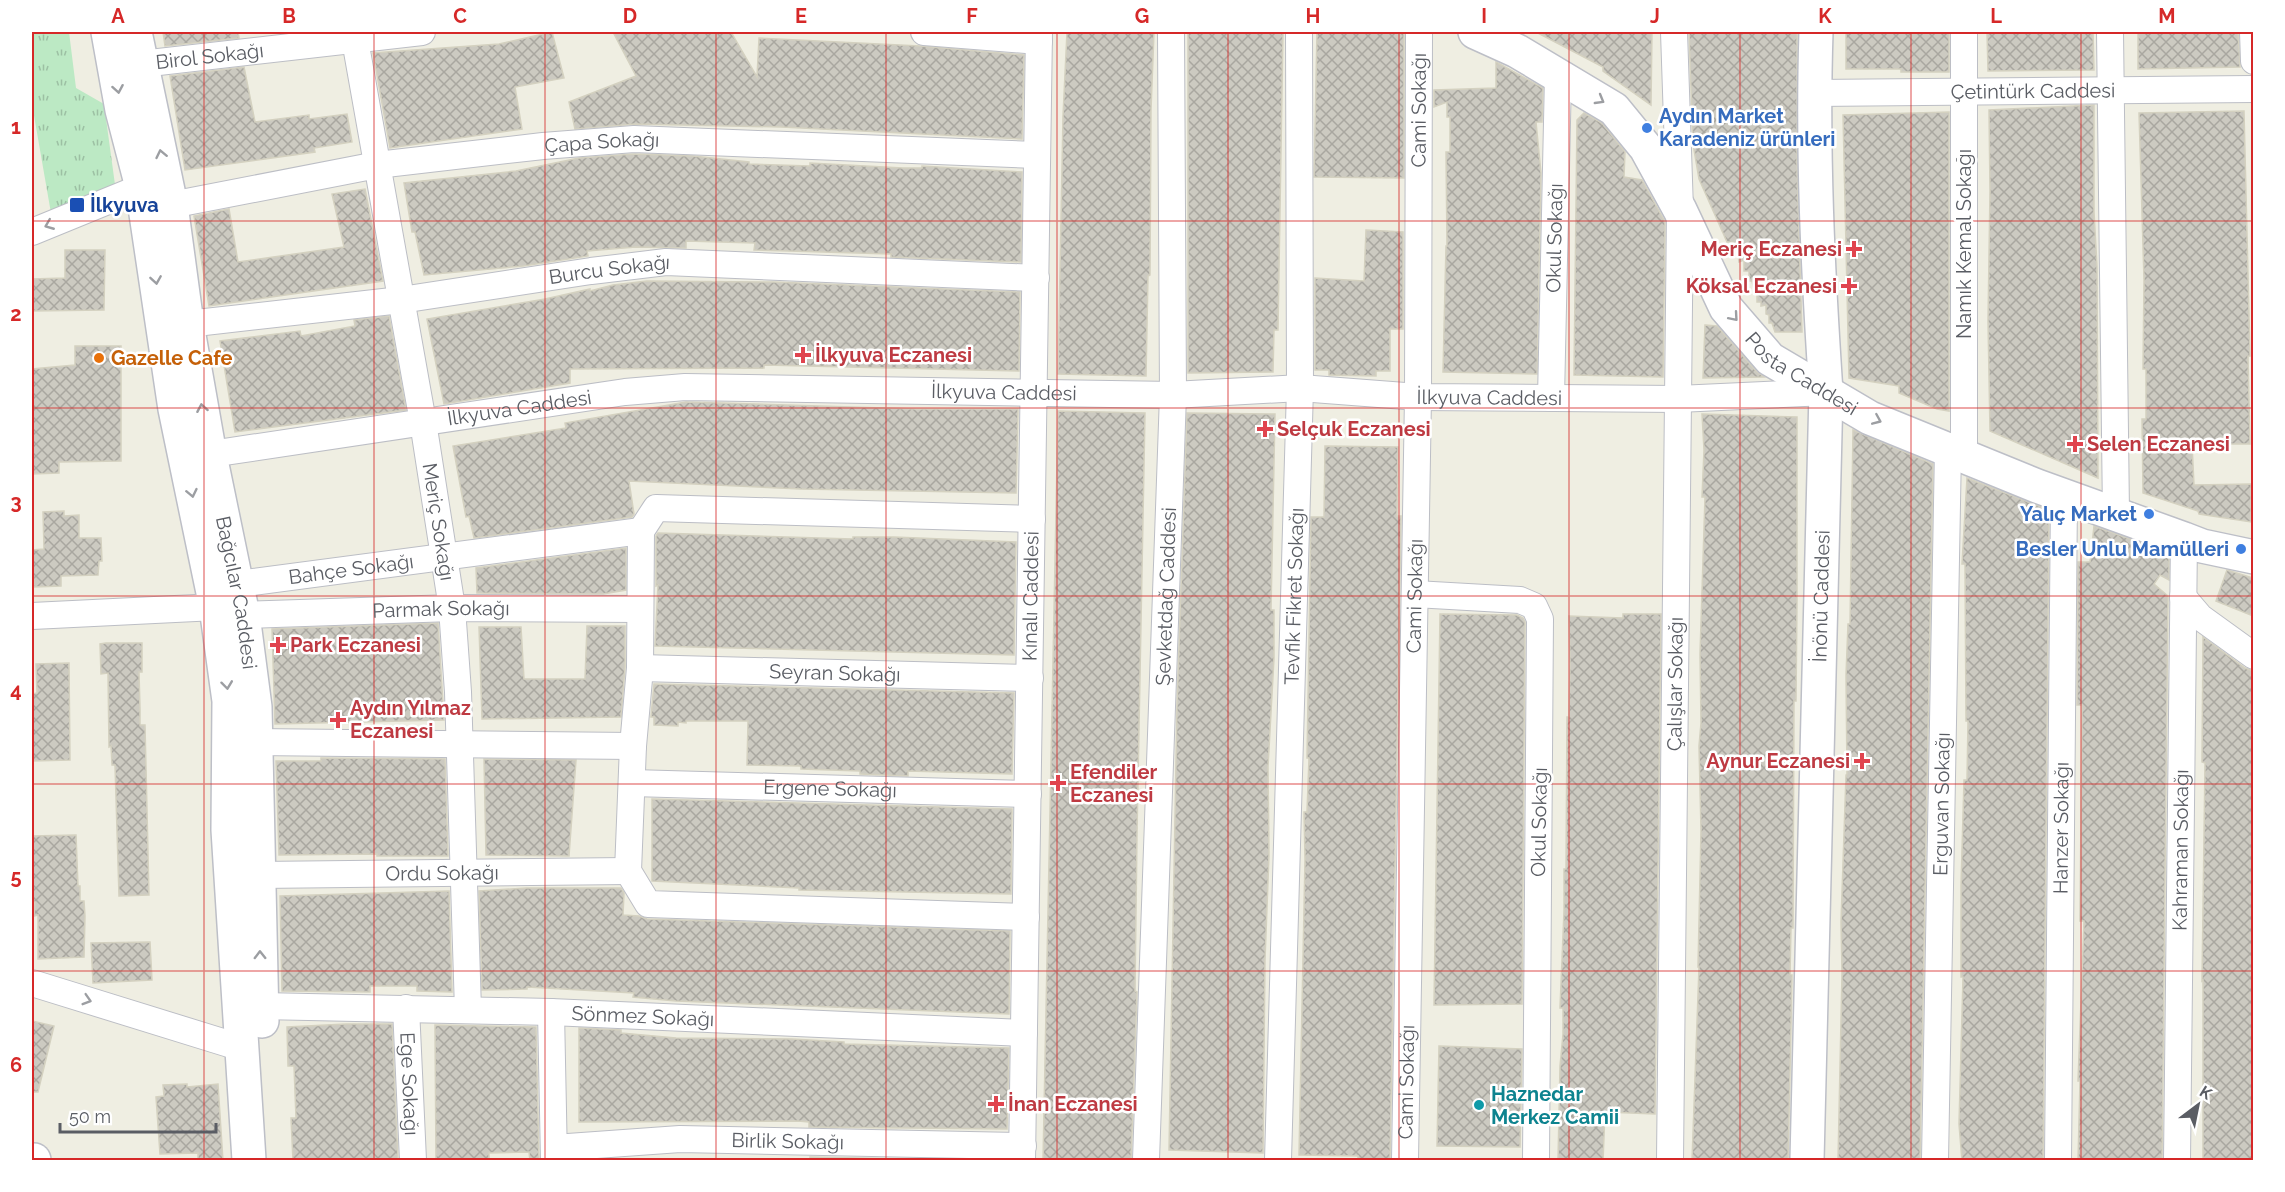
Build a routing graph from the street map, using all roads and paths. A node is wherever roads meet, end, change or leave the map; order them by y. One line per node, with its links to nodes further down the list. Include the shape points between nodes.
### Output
1 (108, 32): 27 (main road, one-way to 27, via 122,110)
2 (135, 32): 19 (main road)
3 (422, 32): 14 (street, Birol Sokağı)
4 (924, 32): 15 (street)
5 (1171, 32): 37 (street, Şevketdağ Caddesi)
6 (1299, 32): 34 (street, Tevfik Fikret Sokağı)
7 (1419, 32): 38 (street, Cami Sokağı)
8 (1475, 32): 16 (main road, Posta Caddesi)
9 (1674, 32): 29 (street, Çalışlar Sokağı)
10 (1816, 32): 24 (main road, İnönü Caddesi)
11 (1964, 32): 23 (street, Namık Kemal Sokağı)
12 (2110, 32): 22 (street)
13 (2253, 32): 18 (street)
14 (365, 36): 17 (street, Birol Sokağı); 26 (street, Meriç Sokağı)
15 (1039, 36): 25 (street, Kınalı Caddesi)
16 (1516, 41): 20 (main road, Posta Caddesi)
17 (250, 42): 19 (street, Birol Sokağı)
18 (2253, 61)
19 (141, 64): 28 (main road, one-way to 19)
20 (1558, 76): 29 (main road, Posta Caddesi, one-way to 29, via 1614,109 1646,148); 39 (street, Okul Sokağı)
21 (2253, 89): 22 (street, Çetintürk Caddesi)
22 (2110, 90): 23 (street, Çetintürk Caddesi); 45 (street)
23 (1964, 92): 24 (street, Çetintürk Caddesi); 42 (street, Namık Kemal Sokağı)
24 (1814, 93): 35 (main road, İnönü Caddesi)
25 (1037, 155): 26 (street, Çapa Sokağı, via 634,139); 31 (street, Kınalı Caddesi)
26 (377, 165): 28 (street, Çapa Sokağı); 32 (street, Meriç Sokağı)
27 (142, 187): 30 (street, one-way to 30); 43 (main road, one-way to 43, via 175,409)
28 (171, 205): 33 (main road)
29 (1680, 210): 35 (main road, Posta Caddesi, one-way to 35, via 1726,308 1770,359); 40 (street, Çalışlar Sokağı)
30 (32, 232)
31 (1036, 278): 32 (street, Burcu Sokağı, via 666,262); 36 (street, Kınalı Caddesi)
32 (401, 300): 33 (street, Burcu Sokağı); 41 (street, Meriç Sokağı)
33 (187, 324): 43 (main road, one-way to 33)
34 (1300, 388): 37 (street, İlkyuva Caddesi); 38 (street, İlkyuva Caddesi); 82 (street, Tevfik Fikret Sokağı)
35 (1826, 392): 40 (street, İlkyuva Caddesi); 42 (main road, Posta Caddesi, one-way to 42, via 1870,418); 86 (main road, İnönü Caddesi)
36 (1034, 394): 37 (street, İlkyuva Caddesi); 41 (street, İlkyuva Caddesi, via 685,387); 46 (street, Kınalı Caddesi)
37 (1173, 395): 81 (street, Şevketdağ Caddesi)
38 (1418, 397): 39 (street, İlkyuva Caddesi); 51 (street, Cami Sokağı)
39 (1551, 398): 40 (street, İlkyuva Caddesi)
40 (1678, 399): 85 (street, Çalışlar Sokağı)
41 (423, 422): 43 (street, İlkyuva Caddesi); 50 (street, Meriç Sokağı)
42 (1956, 453): 44 (main road, Posta Caddesi); 87 (street, Erguvan Sokağı)
43 (197, 456): 53 (main road)
44 (2064, 496): 45 (main road, Posta Caddesi); 88 (street, Hanzer Sokağı)
45 (2116, 514): 48 (main road, Posta Caddesi)
46 (1032, 519): 47 (street, via 656,508); 59 (street, Kınalı Caddesi)
47 (641, 531): 50 (street, Bahçe Sokağı); 55 (street)
48 (2184, 539): 49 (main road, Posta Caddesi); 52 (street, Kahraman Sokağı)
49 (2253, 557)
50 (445, 558): 53 (street, Bahçe Sokağı); 54 (street, Meriç Sokağı)
51 (1415, 594): 83 (street, Cami Sokağı); 84 (street, Okul Sokağı, via 1520,600 1534,606 1540,619)
52 (2183, 597): 57 (street, via 2200,617); 89 (street, Kahraman Sokağı)
53 (233, 602): 54 (street, Parmak Sokağı); 56 (street); 60 (main road, Bağcılar Caddesi, via 255,707); 75 (main road, one-way to 75, via 228,830)
54 (452, 608): 55 (street, Parmak Sokağı); 61 (street, Meriç Sokağı)
55 (639, 609): 58 (street)
56 (32, 616)
57 (2253, 656)
58 (640, 668): 59 (street, Seyran Sokağı); 62 (street)
59 (1030, 678): 64 (street, Kınalı Caddesi)
60 (255, 742): 61 (street); 67 (main road, Bağcılar Caddesi)
61 (459, 744): 62 (street); 66 (street, Meriç Sokağı)
62 (633, 746): 63 (street)
63 (632, 783): 64 (street, Ergene Sokağı); 65 (street)
64 (1028, 794): 68 (street, Kınalı Caddesi)
65 (628, 871): 66 (street, Ordu Sokağı); 68 (street, via 648,904)
66 (464, 873): 67 (street, Ordu Sokağı); 72 (street, Meriç Sokağı)
67 (258, 874): 70 (main road, Bağcılar Caddesi, one-way to 67)
68 (1026, 917): 74 (street, Kınalı Caddesi)
69 (32, 982): 75 (street, one-way to 75)
70 (261, 1006): 71 (street, Sönmez Sokağı); 79 (main road, Bağcılar Caddesi)
71 (406, 1008): 72 (street, Sönmez Sokağı); 80 (street, Ege Sokağı)
72 (468, 1010): 73 (street, Sönmez Sokağı)
73 (550, 1012): 74 (street, Sönmez Sokağı); 77 (street)
74 (1024, 1033): 76 (street, Kınalı Caddesi)
75 (242, 1048): 78 (main road)
76 (1022, 1153): 77 (street, Birlik Sokağı, via 680,1139)
77 (554, 1154)
78 (249, 1161)
79 (270, 1161)
80 (413, 1161)
81 (1146, 1161)
82 (1278, 1161)
83 (1405, 1161)
84 (1536, 1161)
85 (1670, 1161)
86 (1807, 1161)
87 (1935, 1161)
88 (2058, 1161)
89 (2177, 1161)

